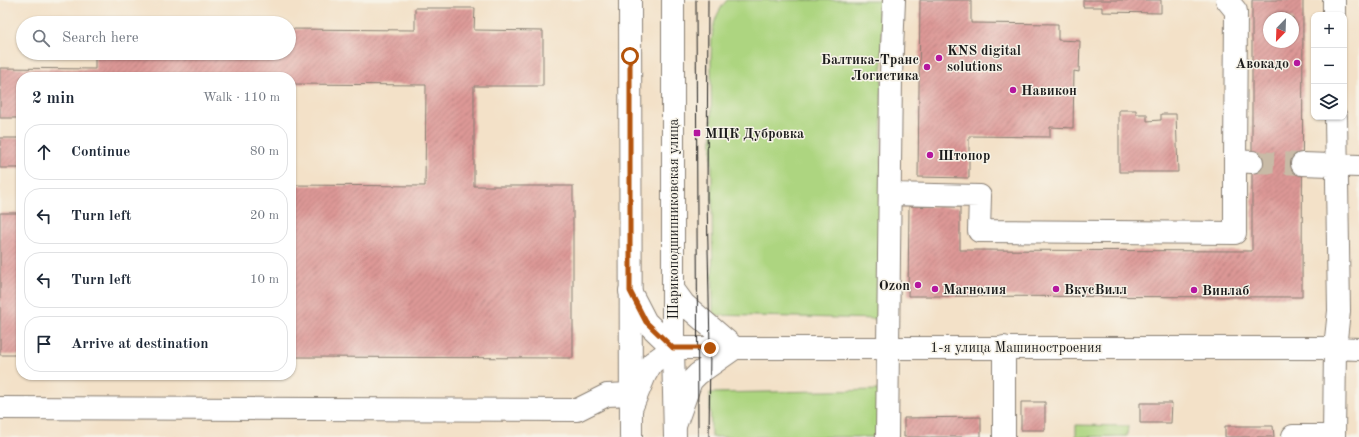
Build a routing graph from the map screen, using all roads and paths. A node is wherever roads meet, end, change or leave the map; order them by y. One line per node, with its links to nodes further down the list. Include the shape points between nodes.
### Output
1 (630, 0): 13 (street)
2 (894, 0): 11 (street)
3 (1227, 0): 11 (street, via 1236,10 1244,162 1235,233 979,230 980,196)
4 (1334, 0): 6 (street)
5 (672, 1): 12 (street, Шарикоподшипниковская улица)
6 (1334, 12)
7 (1336, 120): 9 (street)
8 (1302, 164): 9 (street)
9 (1336, 166): 10 (street); 18 (street, via 1339,310)
10 (1359, 166)
11 (890, 194): 17 (street)
12 (673, 289): 15 (street, Шарикоподшипниковская улица); 16 (street, via 684,304)
13 (630, 291): 15 (street, via 646,322); 20 (street)
14 (1004, 347): 17 (street, 1-я улица Машиностроения); 18 (street, 1-я улица Машиностроения); 25 (street)
15 (673, 348): 16 (street, 1-я улица Машиностроения); 20 (street, via 652,364); 22 (street, Шарикоподшипниковская улица)
16 (735, 348): 17 (street, 1-я улица Машиностроения); 22 (street, via 691,381)
17 (889, 348): 24 (street)
18 (1335, 348): 19 (street, 1-я улица Машиностроения); 27 (street)
19 (1359, 349)
20 (630, 401): 21 (street, via 608,396 577,410); 23 (street)
21 (0, 408)
22 (675, 432)
23 (632, 437)
24 (888, 437)
25 (1004, 437)
26 (1294, 437): 27 (street)
27 (1334, 437)

